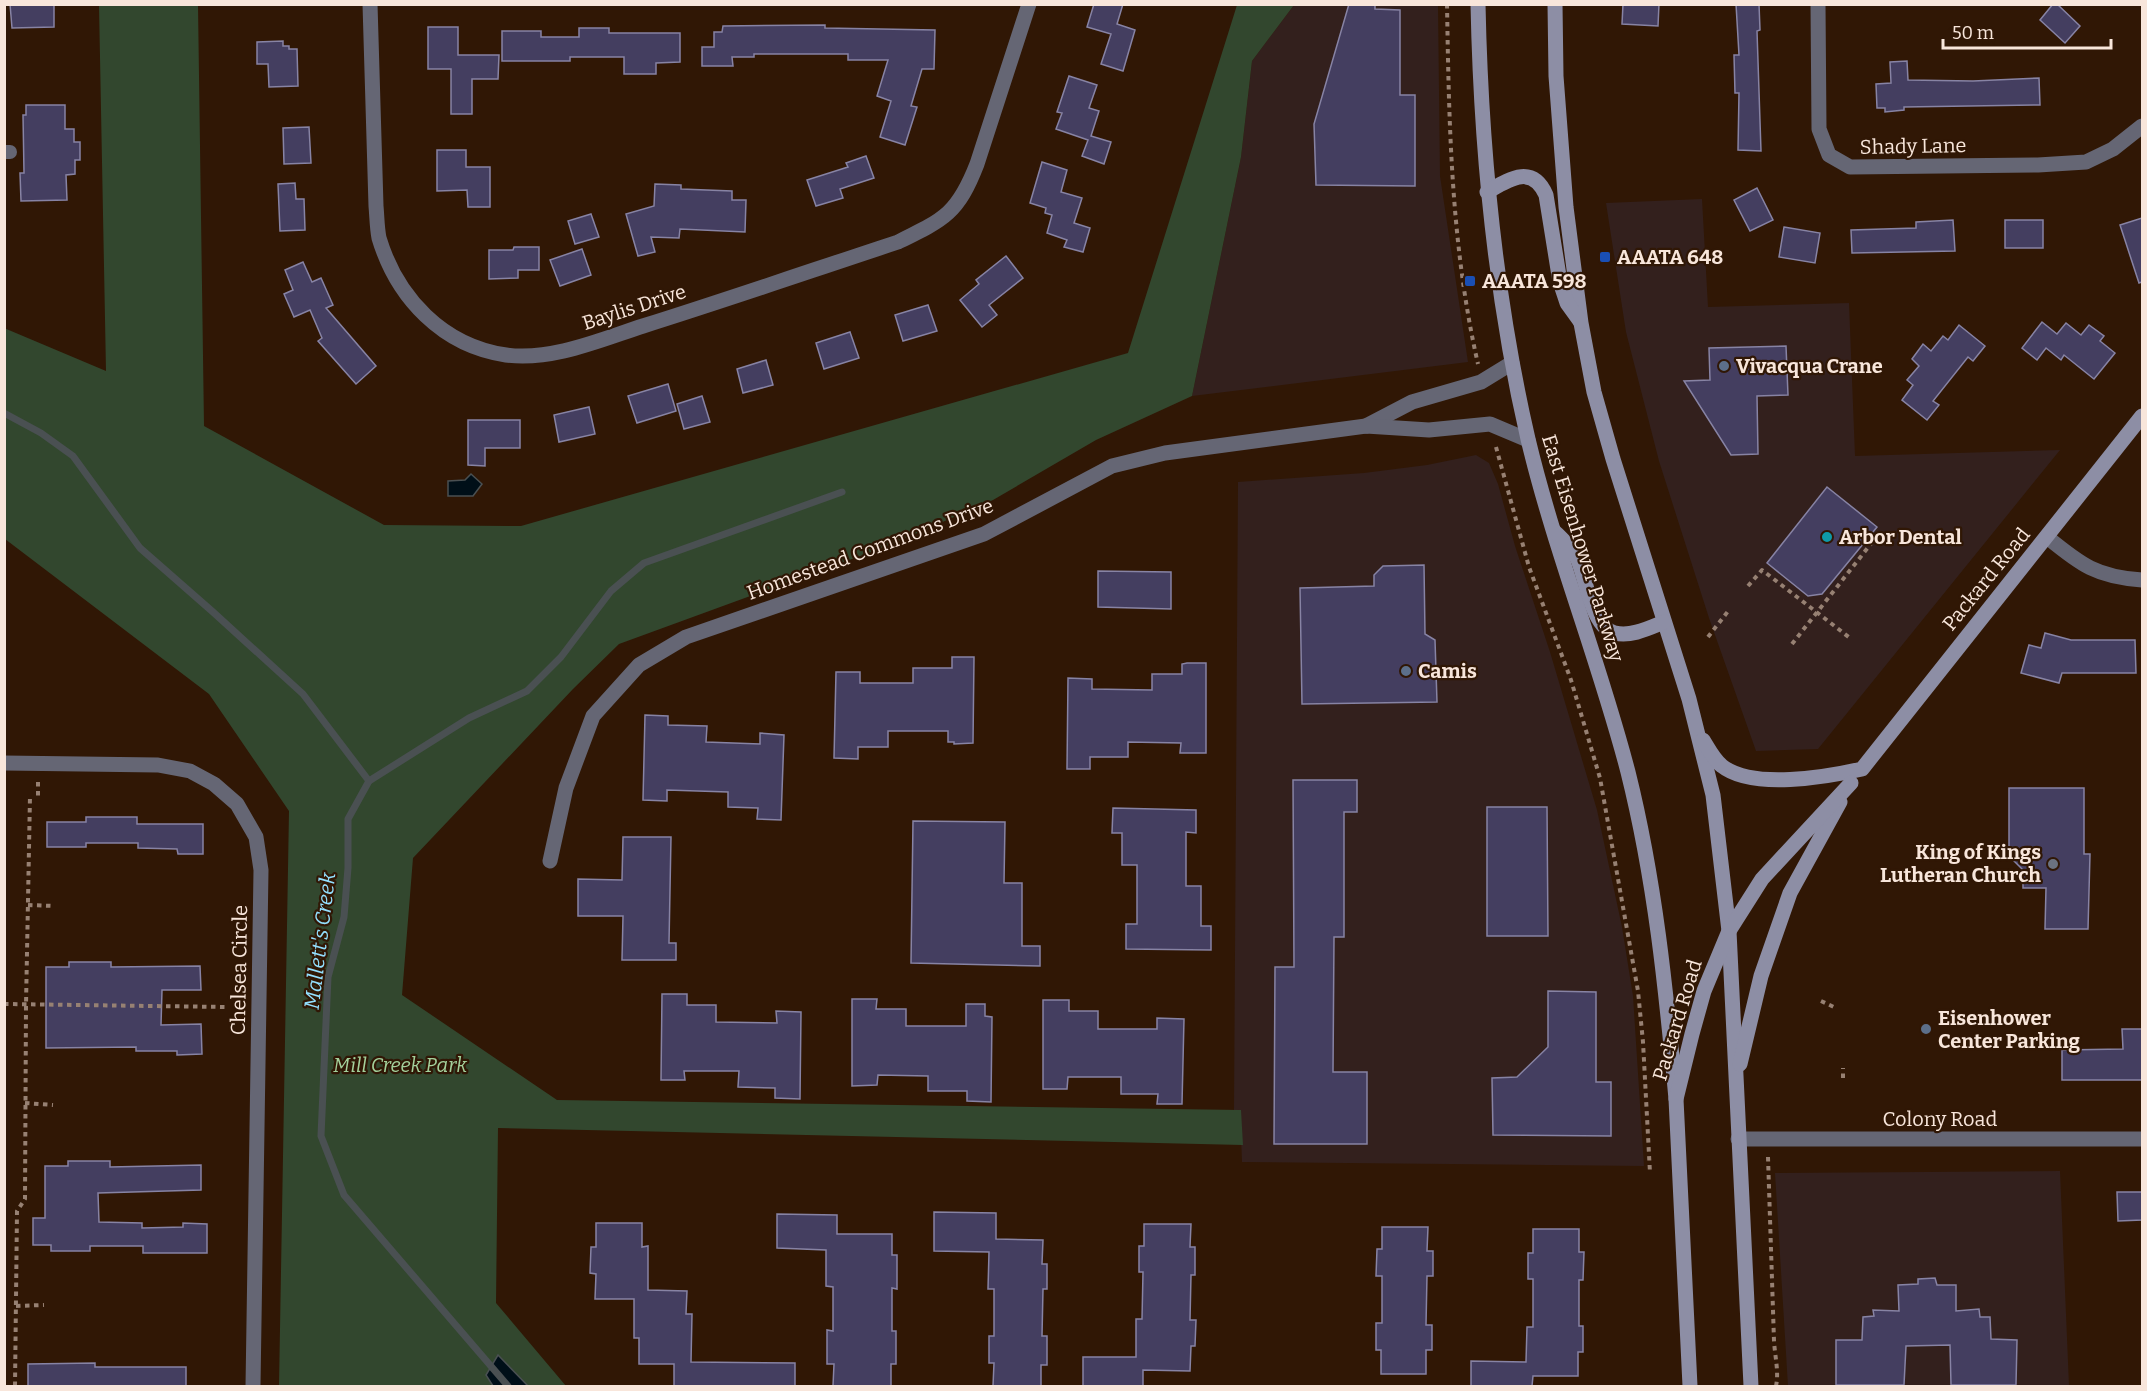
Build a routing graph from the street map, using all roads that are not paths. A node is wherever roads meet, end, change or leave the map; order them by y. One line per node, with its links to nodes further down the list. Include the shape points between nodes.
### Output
1 (370, 4): 2 (street, Baylis Drive, via 379,237 397,281 416,306 447,335 473,347 506,355 539,356 670,318 898,242 951,212 968,188 977,164)
2 (1029, 4)
3 (1478, 4): 7 (main road, East Eisenhower Parkway)
4 (1555, 4): 8 (main road, via 1566,207)
5 (1818, 4): 6 (street, Shady Lane, via 1819,129 1829,155 1850,167 2086,162 2113,149)
6 (2142, 126)
7 (1487, 192): 8 (main road, via 1518,176 1542,186 1560,282 1567,303); 9 (main road, East Eisenhower Parkway)
8 (1581, 323): 16 (main road, via 1594,392)
9 (1512, 363): 11 (street, Homestead Commons Drive, via 1481,382 1412,402); 12 (main road, East Eisenhower Parkway)
10 (2142, 416): 14 (main road, Packard Road)
11 (1366, 426): 12 (street, Homestead Commons Drive, via 1429,430 1490,424); 19 (street, Homestead Commons Drive, via 1165,453 1112,466 984,534 686,637 639,665 593,716 566,788)
12 (1528, 440): 13 (main road, East Eisenhower Parkway)
13 (1552, 529): 16 (main road, via 1577,559 1601,624 1612,633 1625,634); 22 (main road, East Eisenhower Parkway, via 1631,784 1653,888)
14 (2047, 537): 15 (street, via 2095,572); 17 (main road, Packard Road, via 1862,769 1818,778 1749,777 1720,765)
15 (2142, 580)
16 (1664, 622): 17 (main road)
17 (1696, 729): 20 (main road, via 1713,795)
18 (4, 763): 25 (street, Chelsea Circle, via 158,765 190,771 214,784 237,804 256,837 261,870)
19 (550, 861)
20 (1729, 931): 21 (main road); 21 (main road, Packard Road, via 1762,879 1851,783 1790,893 1761,976); 22 (main road, Packard Road, via 1704,991)
21 (1735, 1082): 24 (main road)
22 (1676, 1099): 26 (main road, Packard Road)
23 (2142, 1138): 24 (street, Colony Road)
24 (1738, 1139): 27 (main road)
25 (253, 1386)
26 (1690, 1386)
27 (1750, 1386)

